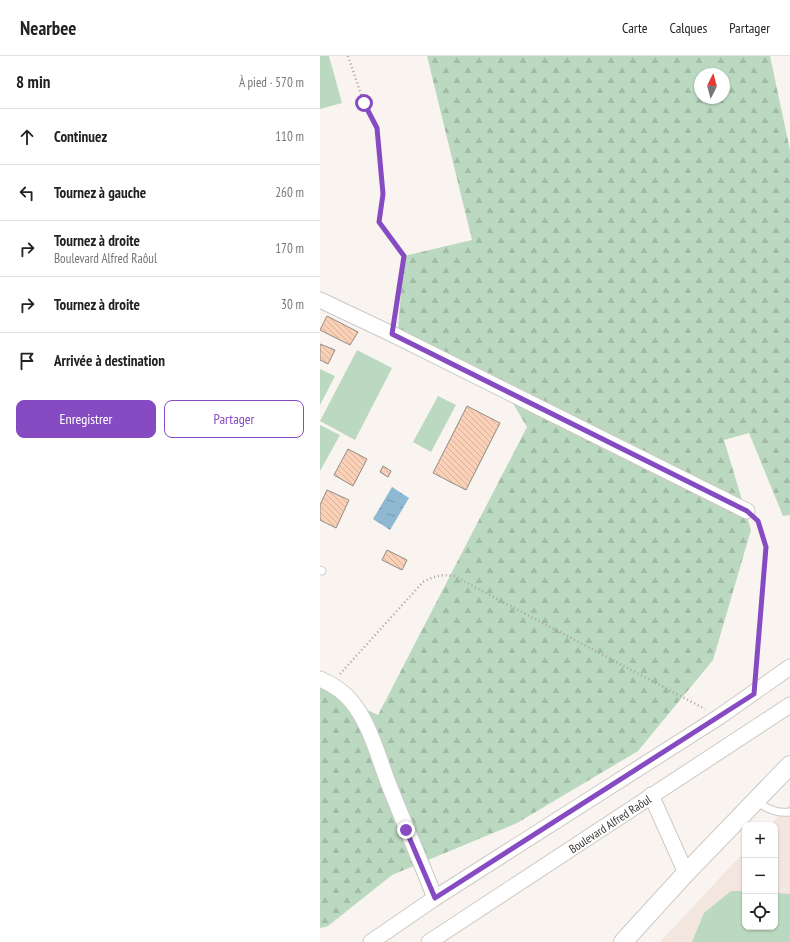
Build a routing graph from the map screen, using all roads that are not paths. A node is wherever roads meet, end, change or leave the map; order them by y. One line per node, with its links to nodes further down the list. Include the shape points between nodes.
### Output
1 (320, 300): 2 (street)
2 (747, 511)
3 (790, 667): 11 (street, via 719,717)
4 (326, 682): 11 (street, via 351,700 369,731)
5 (790, 705): 7 (street, Boulevard Alfred Raôul)
6 (790, 765): 8 (street)
7 (651, 795): 10 (street); 13 (street, Boulevard Alfred Raôul)
8 (755, 801): 9 (lane, via 773,811); 10 (street)
9 (790, 812)
10 (686, 873): 14 (street)
11 (435, 898): 12 (street)
12 (371, 942)
13 (429, 942)
14 (623, 942)

